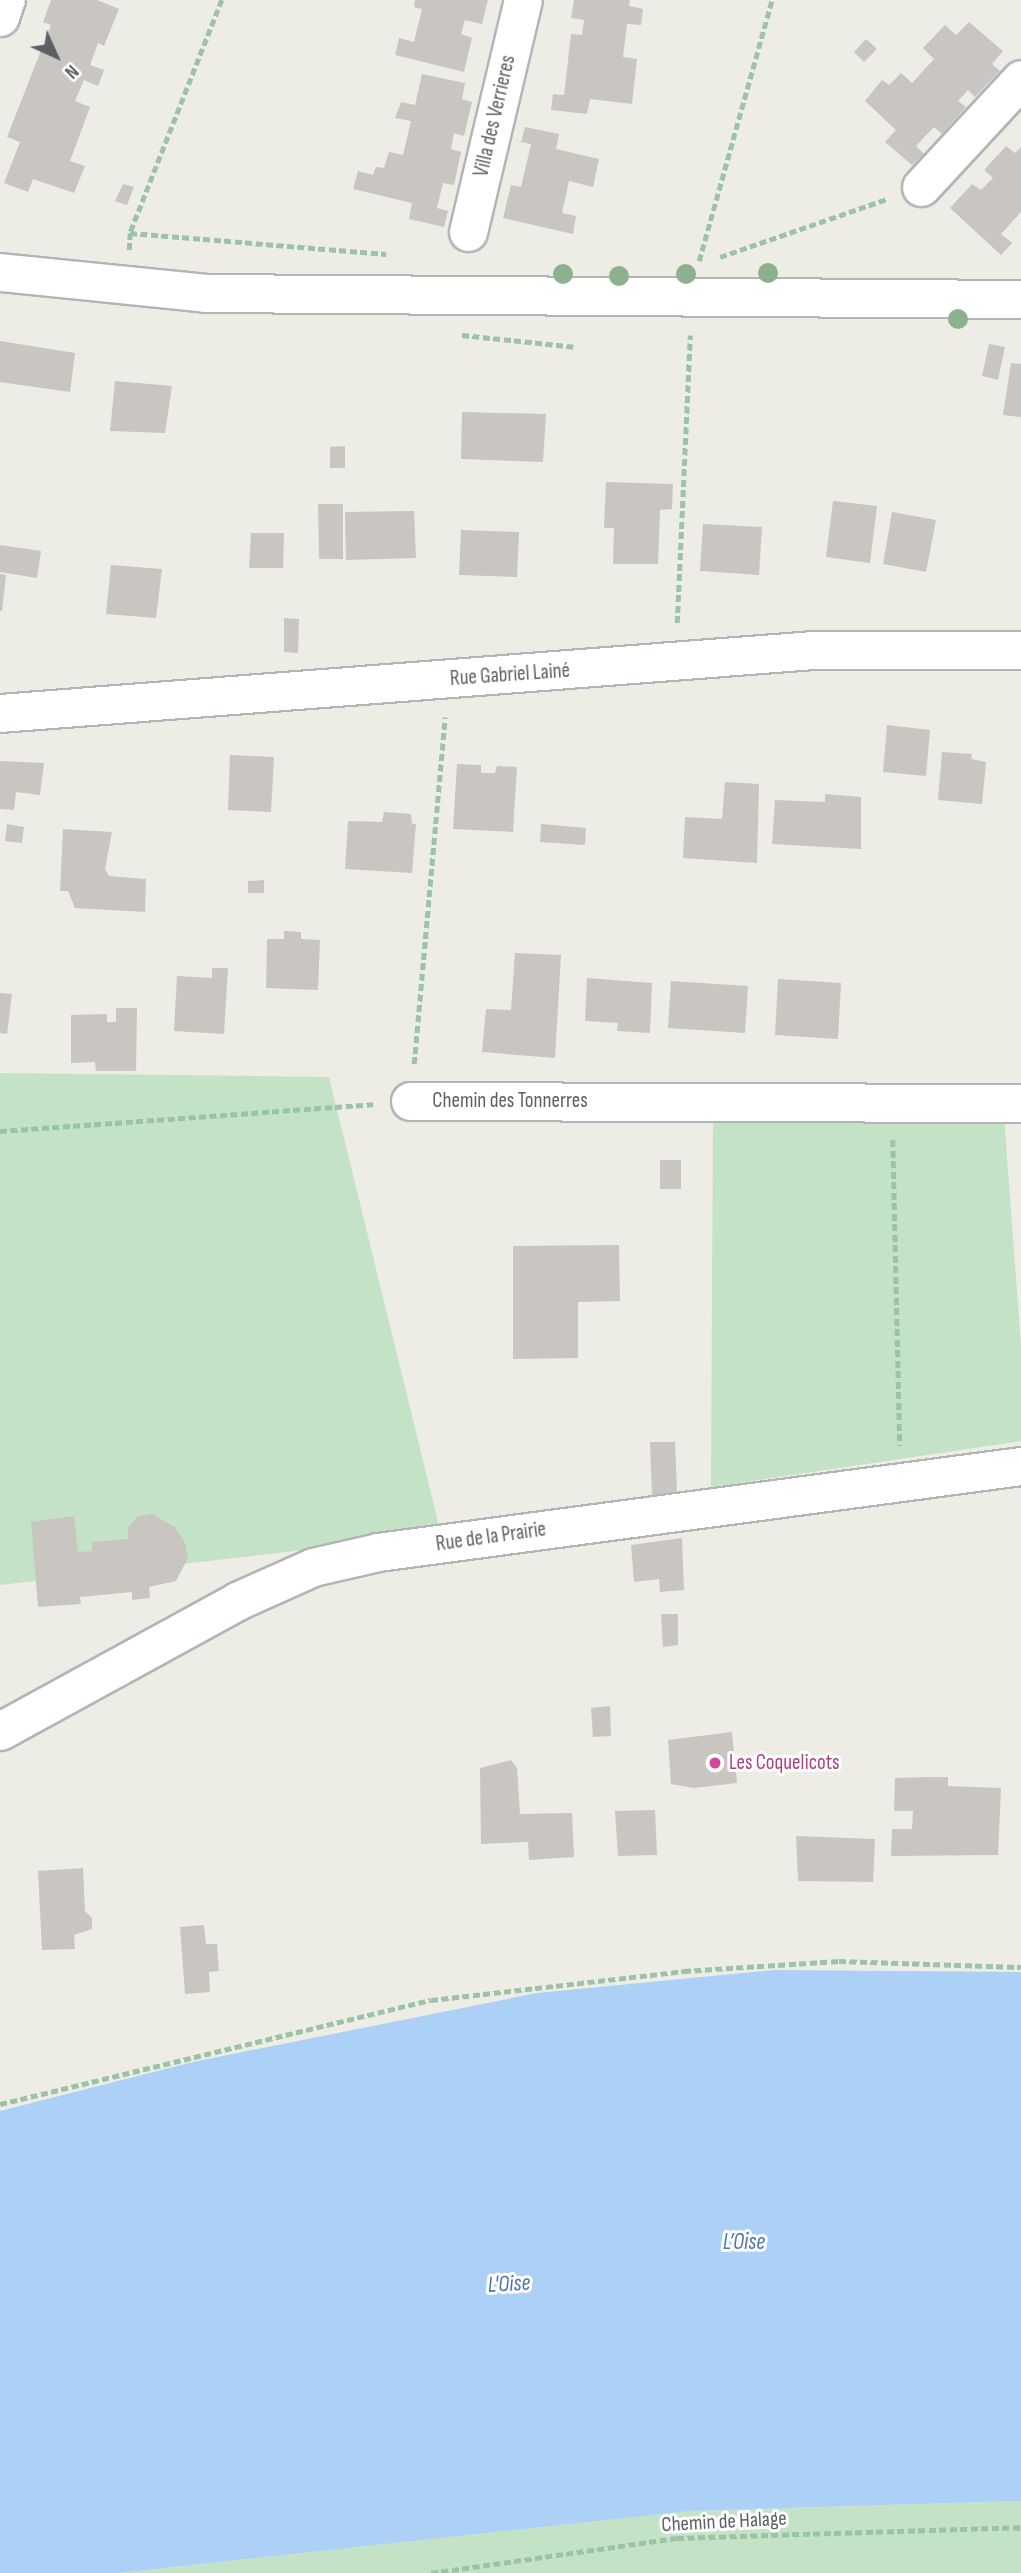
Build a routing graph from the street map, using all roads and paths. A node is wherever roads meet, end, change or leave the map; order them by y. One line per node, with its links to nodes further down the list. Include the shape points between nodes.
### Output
1 (6, 0): 5 (street)
2 (222, 0): 9 (path, via 130,233)
3 (523, 0): 8 (street, Villa des Verrieres)
4 (772, 0): 7 (path, via 698,264)
5 (0, 17)
6 (1021, 79): 7 (street)
7 (920, 187)
8 (468, 232)
9 (392, 254)
10 (0, 272): 11 (street, via 205,293)
11 (692, 298): 12 (street); 13 (path)
12 (1021, 299)
13 (677, 625)
14 (1021, 650): 16 (street, Rue Gabriel Lainé, via 813,650)
15 (446, 703): 17 (path)
16 (0, 713)
17 (410, 1101): 18 (street, Chemin des Tonnerres); 20 (path, Chemin des Tonnerres)
18 (892, 1102): 19 (street, Chemin des Tonnerres); 22 (path)
19 (1021, 1103)
20 (0, 1131)
21 (1021, 1466): 22 (street, Rue de la Prairie)
22 (901, 1482): 23 (street, Rue de la Prairie, via 378,1552 313,1567 237,1601)
23 (0, 1731)
24 (1021, 1967): 25 (path, via 839,1961 684,1971 431,2000)
25 (0, 2104)
26 (1021, 2527): 27 (path, Chemin de Halage, via 677,2538)
27 (431, 2573)

